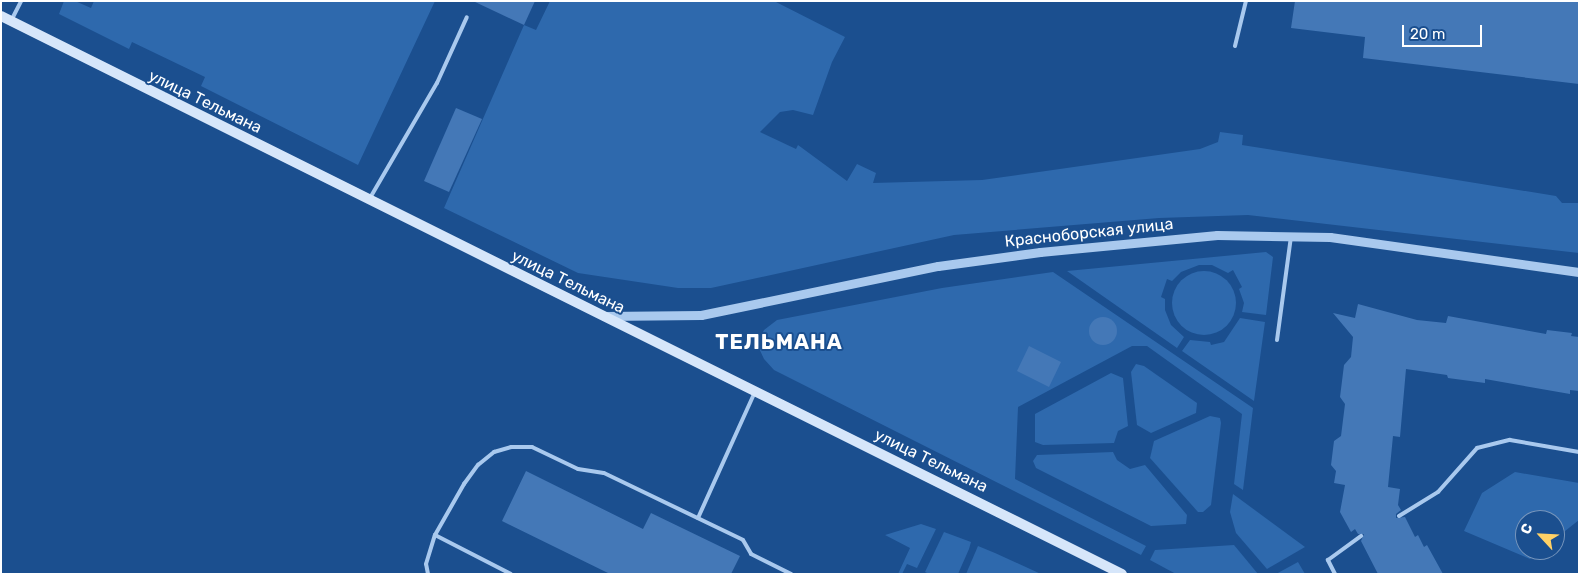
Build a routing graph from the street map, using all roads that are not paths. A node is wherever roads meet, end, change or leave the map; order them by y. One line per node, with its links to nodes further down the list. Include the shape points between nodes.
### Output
1 (21, 1): 5 (lane)
2 (1246, 1): 6 (lane)
3 (1, 16): 5 (main road, улица Тельмана)
4 (467, 17): 7 (lane, via 437,84)
5 (11, 21): 7 (main road, улица Тельмана)
6 (1235, 46)
7 (369, 200): 10 (main road, улица Тельмана)
8 (1291, 235): 9 (street, Красноборская улица, via 1330,237); 10 (street, Красноборская улица, via 1217,235 1040,252 929,268 701,314); 11 (lane)
9 (1579, 272)
10 (604, 316): 12 (main road, улица Тельмана)
11 (1277, 340)
12 (755, 392): 15 (lane); 21 (main road, улица Тельмана)
13 (1579, 452): 14 (lane, via 1510,440 1478,448 1438,492)
14 (1399, 516)
15 (698, 518): 16 (lane, via 604,473 578,470 532,447 511,447 494,452 478,465); 20 (lane, via 743,540 751,554)
16 (435, 535): 18 (lane, via 426,564); 19 (lane)
17 (1361, 536): 22 (lane, via 1328,560)
18 (428, 574)
19 (511, 574)
20 (790, 574)
21 (1122, 574)
22 (1334, 574)

